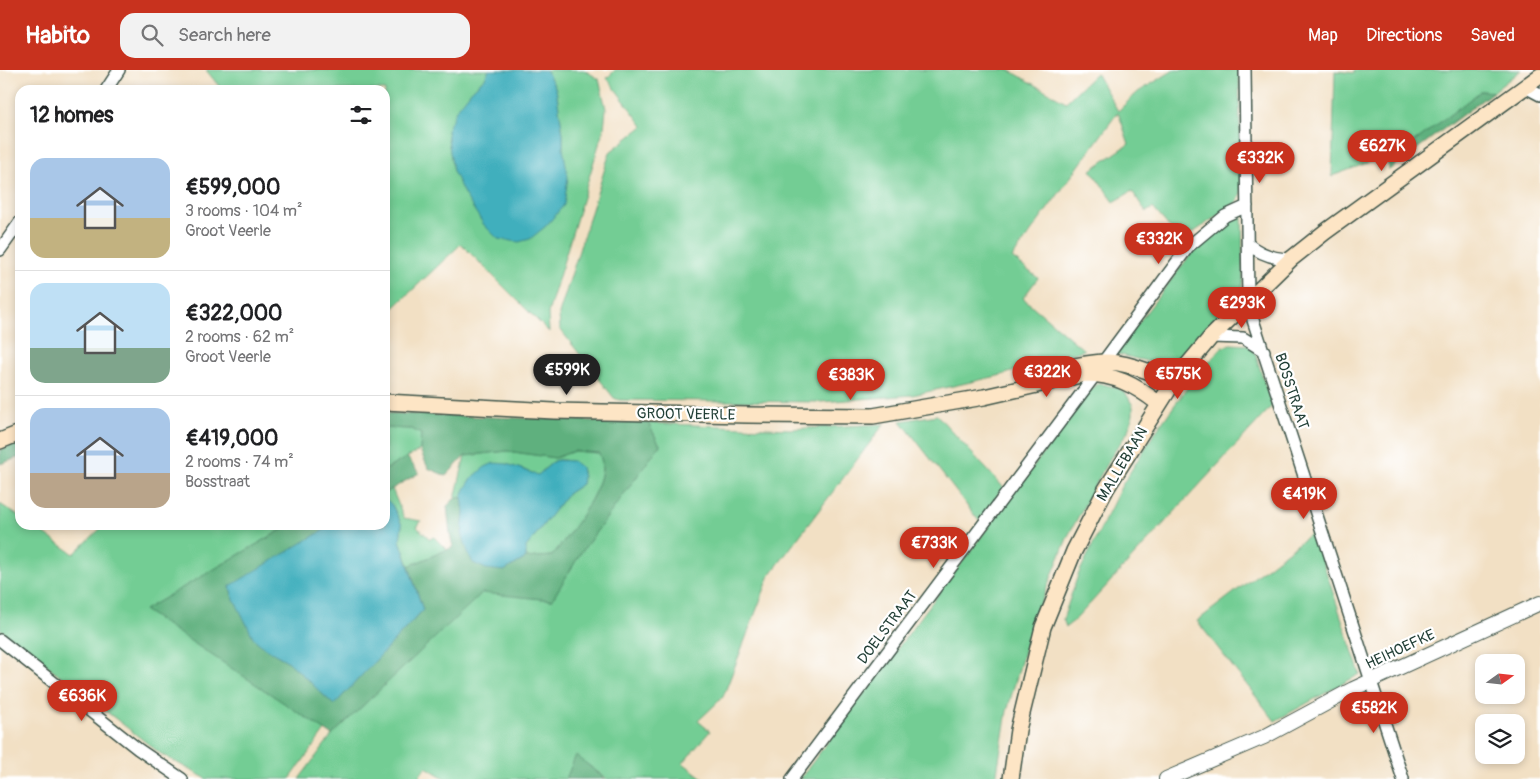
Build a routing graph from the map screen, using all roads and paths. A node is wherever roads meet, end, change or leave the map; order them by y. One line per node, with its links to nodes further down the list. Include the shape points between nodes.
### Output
1 (119, 70): 4 (street)
2 (1245, 70): 7 (street, BOSSTRAAT)
3 (1540, 76): 5 (main road, MALLEBAAN)
4 (109, 85)
5 (1525, 87): 6 (street); 11 (main road, MALLEBAAN)
6 (1540, 95)
7 (1247, 206): 9 (street, BOSSTRAAT); 15 (street, DOELSTRAAT, via 1225,216 1188,247)
8 (15, 229): 10 (street)
9 (1248, 244): 11 (street, via 1271,257); 12 (street, BOSSTRAAT)
10 (0, 250)
11 (1290, 259): 12 (main road, MALLEBAAN)
12 (1248, 299): 13 (main road, MALLEBAAN); 14 (street, BOSSTRAAT)
13 (1210, 337): 14 (street, via 1243,338); 16 (main road, MALLEBAAN)
14 (1264, 351): 23 (street, BOSSTRAAT)
15 (1100, 368): 16 (main road, GROOT VEERLE, via 1140,369); 17 (main road, GROOT VEERLE, via 984,397 873,416 554,411); 18 (main road, GROOT VEERLE); 25 (street, DOELSTRAAT)
16 (1174, 381): 18 (main road, MALLEBAAN)
17 (390, 402)
18 (1158, 403): 26 (main road, MALLEBAAN, via 1106,489 1074,551 1043,627 1018,730)
19 (15, 435): 20 (main road)
20 (0, 441)
21 (1540, 603): 23 (street, HEIHOEFKE)
22 (0, 640): 24 (street, via 138,749)
23 (1370, 682): 27 (street, HEIHOEFKE, via 1264,737); 28 (street, BOSSTRAAT)
24 (182, 779)
25 (792, 779)
26 (1012, 779)
27 (1166, 779)
28 (1403, 779)

